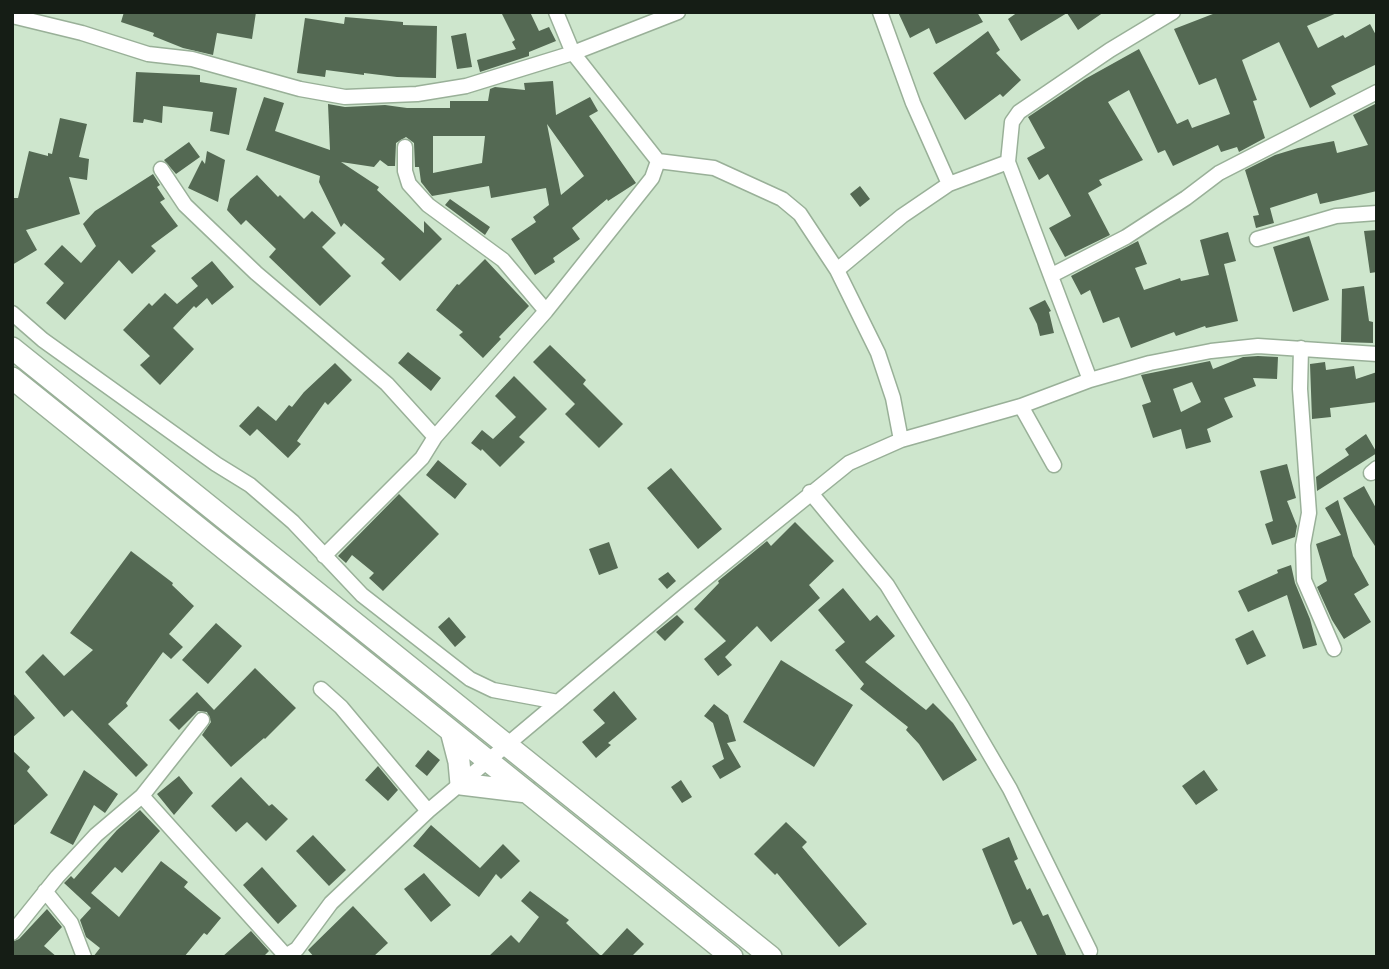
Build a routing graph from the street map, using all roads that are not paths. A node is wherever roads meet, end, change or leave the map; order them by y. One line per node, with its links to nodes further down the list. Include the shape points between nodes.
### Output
1 (556, 12): 6 (street)
2 (678, 12): 6 (street)
3 (880, 12): 12 (street)
4 (1173, 12): 10 (street, via 1019,111 1012,122)
5 (12, 16): 6 (street, via 148,54 192,59 345,97 417,94 466,86)
6 (573, 53): 9 (street)
7 (1377, 92): 16 (street, via 1219,173 1126,237)
8 (405, 148): 17 (street, via 409,184 428,205 503,260)
9 (658, 161): 15 (street, via 714,167 782,199 800,214); 17 (street, via 652,178)
10 (1008, 162): 12 (street); 16 (street)
11 (160, 169): 25 (street, via 185,205 256,273 387,384)
12 (949, 184): 15 (street)
13 (1377, 213): 14 (street, via 1336,216)
14 (1257, 239)
15 (837, 270): 26 (street, via 878,353)
16 (1052, 275): 23 (street)
17 (546, 311): 25 (street)
18 (12, 313): 29 (street, via 43,340 250,485)
19 (12, 348): 35 (highway)
20 (1301, 348): 21 (street); 23 (street, via 1211,351); 30 (street, via 1309,513 1303,545 1304,580)
21 (1377, 354)
22 (12, 378): 34 (highway)
23 (1090, 380): 24 (street)
24 (1021, 406): 26 (street); 27 (street)
25 (435, 436): 29 (street, via 422,458)
26 (901, 440): 28 (street, via 849,463)
27 (1054, 465)
28 (810, 492): 32 (street); 43 (street, via 887,585 962,706 1010,789)
29 (324, 556): 32 (street, via 362,595 470,679 493,690)
30 (1334, 649)
31 (321, 689): 40 (street)
32 (558, 702): 35 (street)
33 (202, 720): 39 (street)
34 (451, 731): 36 (highway); 37 (highway)
35 (507, 745): 36 (street); 47 (highway)
36 (488, 761): 37 (street); 38 (highway)
37 (461, 784): 38 (highway); 40 (street)
38 (527, 792): 46 (highway)
39 (142, 796): 41 (street, via 96,835); 44 (street)
40 (428, 811): 44 (street, via 331,903)
41 (46, 891): 42 (street); 45 (street, via 71,923)
42 (12, 933)
43 (1090, 951)
44 (292, 954)
45 (84, 957)
46 (732, 957)
47 (771, 957)

